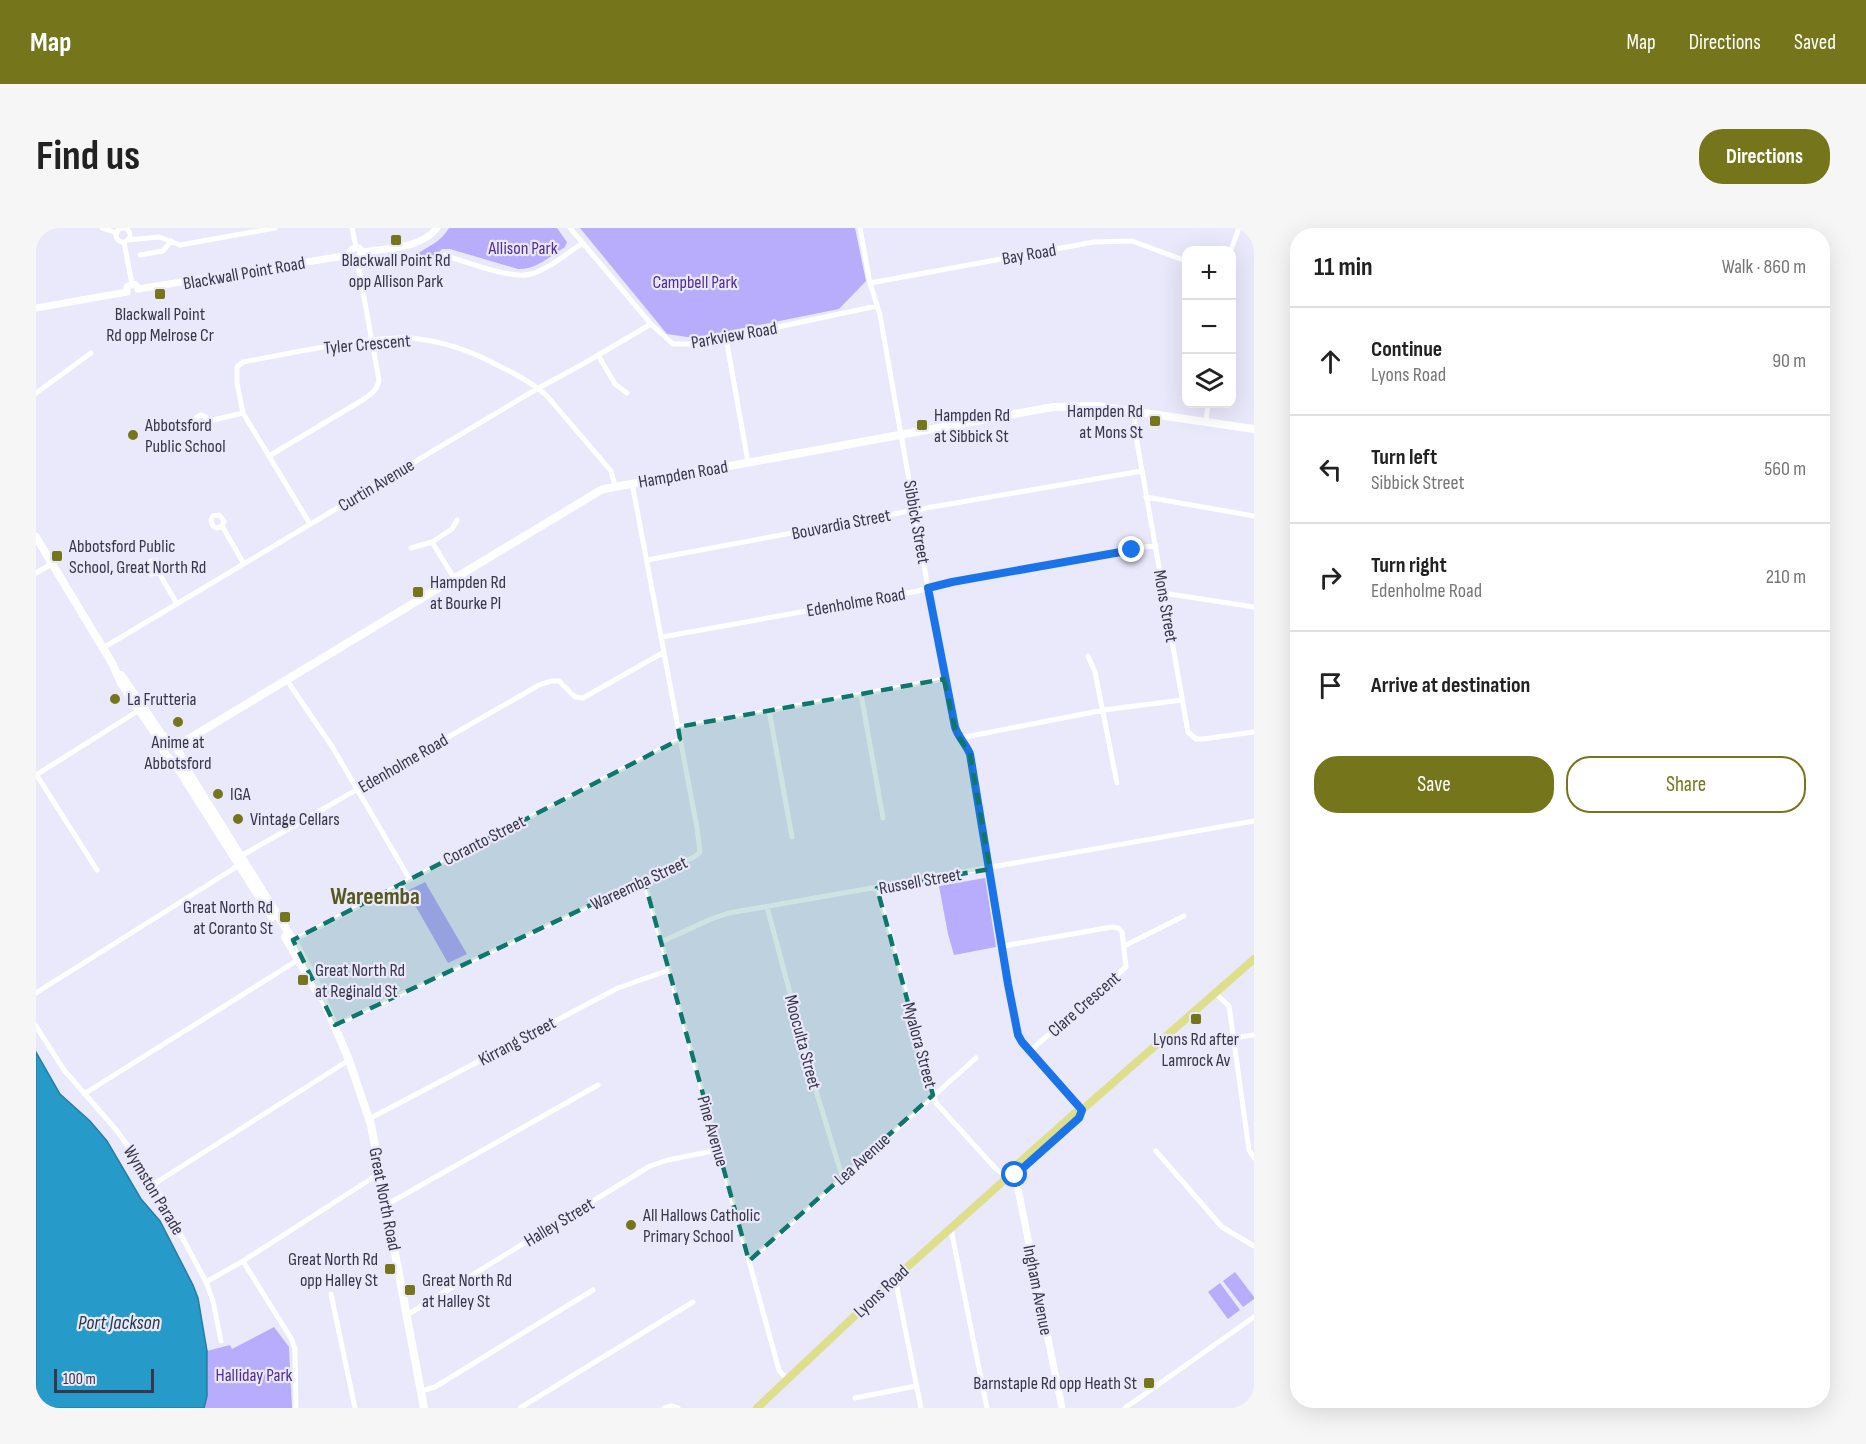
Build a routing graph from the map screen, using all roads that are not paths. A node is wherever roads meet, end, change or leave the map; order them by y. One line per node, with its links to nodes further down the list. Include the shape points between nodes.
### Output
1 (102, 228): 9 (street)
2 (124, 228): 9 (street); 10 (street, via 130,234)
3 (275, 228): 11 (street, via 180,245)
4 (352, 228): 14 (street)
5 (437, 228): 14 (street, via 418,242)
6 (570, 228): 12 (street, Parkview Road)
7 (860, 228): 18 (street, Sibbick Street)
8 (1239, 228): 13 (street)
9 (117, 233): 10 (street, via 118,239)
10 (126, 241): 11 (street, via 159,237); 19 (street)
11 (171, 241): 15 (street, via 163,251)
12 (583, 243): 16 (street, via 529,275 516,276); 24 (street, Parkview Road)
13 (1232, 246)
14 (358, 253): 20 (street, Blackwall Point Road, via 352,258 350,255); 26 (street)
15 (140, 255)
16 (444, 255)
17 (1182, 260): 18 (street, Bay Road, via 1132,241 1094,242)
18 (870, 283): 22 (street, Sibbick Street)
19 (132, 284): 20 (street); 21 (street)
20 (138, 289): 21 (street, via 133,295)
21 (127, 292): 23 (street)
22 (877, 306): 25 (street, Parkview Road); 38 (street, Sibbick Street)
23 (36, 308)
24 (651, 324): 25 (street, Parkview Road, via 674,344); 28 (street, Curtin Avenue)
25 (726, 338): 40 (street)
26 (372, 340): 29 (street, Tyler Crescent, via 413,338 439,343 478,355); 34 (street, Tyler Crescent, via 243,362 237,367 237,376); 39 (street, via 379,380 373,393)
27 (91, 353): 30 (street)
28 (598, 355): 29 (street, Curtin Avenue); 31 (street, via 615,384)
29 (538, 388): 43 (street, Tyler Crescent, via 611,471); 48 (street, Curtin Avenue)
30 (36, 393)
31 (627, 393)
32 (1208, 408): 36 (street)
33 (1136, 412): 36 (main road, Hampden Road); 38 (main road, Hampden Road, via 1063,406); 41 (street, Mons Street, via 1134,425)
34 (243, 413): 35 (street); 39 (street, Tyler Crescent)
35 (208, 420)
36 (1206, 422): 37 (main road, Hampden Road)
37 (1254, 429)
38 (901, 435): 40 (main road, Hampden Road); 45 (street, Sibbick Street)
39 (269, 456): 48 (street, Tyler Crescent)
40 (748, 462): 42 (main road, Hampden Road)
41 (1142, 471): 44 (street, Mons Street); 45 (street, Bouvardia Street)
42 (632, 483): 43 (main road, Hampden Road); 54 (street, Wareemba Street)
43 (615, 486): 59 (main road, Hampden Road, via 601,490)
44 (1146, 497): 46 (street); 52 (street, Mons Street)
45 (915, 510): 54 (street, Bouvardia Street); 60 (street, Sibbick Street)
46 (1254, 516)
47 (457, 520): 51 (street, via 452,529)
48 (310, 524): 56 (street, Curtin Avenue)
49 (222, 526): 56 (street)
50 (36, 537): 55 (main road, Great North Road)
51 (432, 542): 53 (street); 59 (street)
52 (1156, 545): 60 (street, Edenholme Road); 61 (street, Mons Street)
53 (411, 548)
54 (647, 560): 64 (street, Wareemba Street)
55 (53, 563): 57 (street); 65 (main road, Great North Road)
56 (244, 564): 62 (street, Curtin Avenue)
57 (36, 573)
58 (159, 573): 62 (street)
59 (454, 578): 68 (main road, Hampden Road)
60 (928, 588): 64 (street, Edenholme Road); 69 (street, Sibbick Street)
61 (1163, 593): 63 (street); 71 (street, Mons Street)
62 (177, 604): 65 (street, Curtin Avenue)
63 (1254, 607)
64 (662, 637): 66 (street, Wareemba Street)
65 (103, 648): 72 (main road, Great North Road, via 121,683)
66 (664, 652): 75 (street, Wareemba Street); 83 (street, Edenholme Road, via 583,698 575,697 559,681 544,682)
67 (1088, 656): 74 (street)
68 (286, 679): 79 (main road, Hampden Road); 83 (street)
69 (944, 679): 70 (street); 77 (street, Sibbick Street)
70 (861, 694): 73 (street); 84 (street)
71 (1182, 700): 74 (street); 76 (street, Mons Street, via 1187,729 1196,739)
72 (142, 709): 79 (main road, Great North Road); 80 (main road, Great North Road); 81 (street)
73 (770, 710): 75 (street); 86 (street)
74 (1104, 710): 77 (street); 82 (street)
75 (678, 727): 78 (street, Wareemba Street)
76 (1254, 732)
77 (960, 738): 88 (street, Sibbick Street, via 970,754)
78 (680, 739): 90 (street, Coranto Street); 91 (street, Wareemba Street, via 700,852)
79 (175, 747): 80 (main road, via 166,745); 80 (main road, via 173,757); 87 (main road, Great North Road)
80 (166, 753): 87 (main road, Great North Road)
81 (36, 774): 89 (street)
82 (1117, 783)
83 (357, 789): 87 (street, Edenholme Road); 90 (street)
84 (883, 818)
85 (1254, 821): 88 (street, Russell Street)
86 (792, 837)
87 (240, 860): 95 (main road, Great North Road); 102 (street, Edenholme Road)
88 (990, 869): 92 (street, Russell Street); 98 (street, Sibbick Street)
89 (97, 870)
90 (409, 878): 95 (street, Coranto Street)
91 (644, 880): 96 (street, Pine Avenue); 104 (street, Wareemba Street)
92 (877, 888): 93 (street, Russell Street); 113 (street, Myalora Street)
93 (767, 907): 96 (street, Russell Street, via 720,915); 120 (street, Mooculta Street)
94 (1184, 916): 97 (street)
95 (291, 942): 99 (main road, Great North Road)
96 (661, 942): 101 (street, Pine Avenue)
97 (1124, 945): 98 (street, Clare Crescent, via 1122,932 1112,927); 108 (street, Clare Crescent, via 1126,967)
98 (1003, 946): 108 (street, Sibbick Street, via 1018,1035)
99 (300, 959): 104 (main road, Great North Road); 112 (street)
100 (1254, 959): 103 (main road, Lyons Road)
101 (669, 970): 115 (street, Kirrang Street, via 618,988); 116 (street, Pine Avenue)
102 (36, 993)
103 (1215, 993): 107 (street, via 1229,1006); 114 (main road, Lyons Road)
104 (335, 1025): 110 (main road, Great North Road)
105 (36, 1026): 112 (street, Wymston Parade)
106 (1254, 1035): 107 (street)
107 (1233, 1038): 118 (street, via 1249,1150)
108 (1030, 1051): 114 (street, Sibbick Street)
109 (976, 1058): 113 (street, Lea Avenue)
110 (349, 1060): 115 (main road, Great North Road); 122 (street)
111 (598, 1085): 123 (street)
112 (84, 1094): 122 (street, Wymston Parade, via 118,1132)
113 (933, 1095): 120 (street, Lea Avenue); 121 (street, Myalora Street, via 997,1170)
114 (1082, 1110): 121 (main road, Lyons Road, via 1079,1118)
115 (369, 1119): 119 (main road, Great North Road)
116 (718, 1150): 127 (street, Pine Avenue); 133 (street, Halley Street, via 650,1166)
117 (1156, 1151): 125 (street, via 1222,1227)
118 (1254, 1158)
119 (380, 1173): 123 (main road, Great North Road); 126 (street)
120 (842, 1176): 127 (street, Lea Avenue)
121 (1008, 1177): 124 (main road, Lyons Road); 150 (street, Ingham Avenue, via 1017,1184)
122 (154, 1184): 129 (street, Wymston Parade)
123 (386, 1205): 133 (main road, Great North Road)
124 (951, 1229): 128 (main road, Lyons Road); 149 (street)
125 (1254, 1246)
126 (243, 1261): 129 (street); 141 (street, via 292,1340)
127 (750, 1261): 136 (street, Pine Avenue, via 779,1370)
128 (895, 1278): 136 (main road, Lyons Road); 137 (street)
129 (206, 1282): 135 (street, Wymston Parade)
130 (593, 1290): 138 (street, via 435,1387)
131 (331, 1294): 142 (street)
132 (693, 1302): 144 (street)
133 (407, 1315): 138 (main road, Great North Road)
134 (1254, 1317): 140 (street)
135 (221, 1341)
136 (787, 1380): 147 (main road, Lyons Road)
137 (916, 1386): 139 (street); 148 (street)
138 (421, 1391): 143 (main road, Great North Road)
139 (855, 1398)
140 (1133, 1406): 151 (street)
141 (296, 1408)
142 (355, 1408)
143 (424, 1408)
144 (520, 1408)
145 (664, 1408): 146 (street)
146 (678, 1408)
147 (757, 1408)
148 (921, 1408)
149 (987, 1408)
150 (1062, 1408)
151 (1125, 1408)

